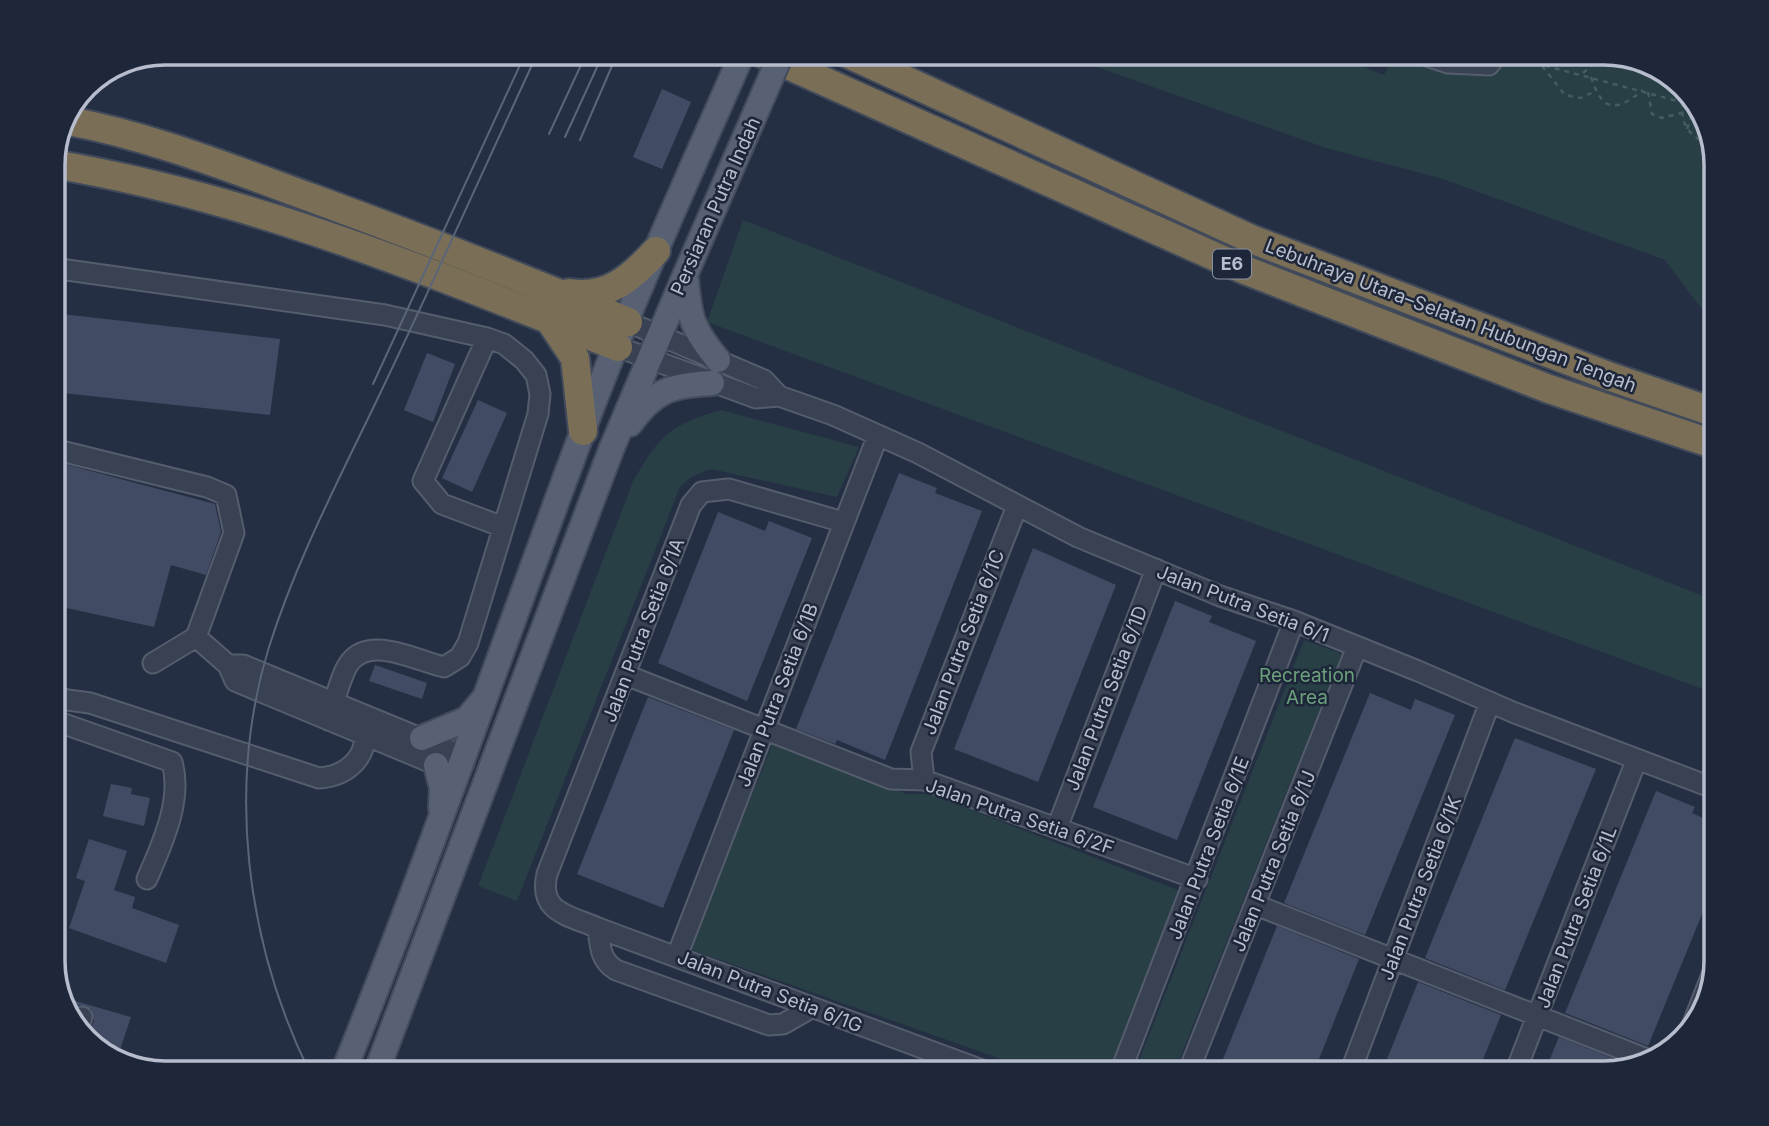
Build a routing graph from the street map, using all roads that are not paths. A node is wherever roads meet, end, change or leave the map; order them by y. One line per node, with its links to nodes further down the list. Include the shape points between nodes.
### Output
1 (737, 65): 9 (main road, Persiaran Putra Indah)
2 (776, 65): 11 (main road, Persiaran Putra Indah, bridge)
3 (788, 65): 22 (highway, Lebuhraya Utara–Selatan Hubungan Tengah / E6, via 1245,270 1549,389)
4 (872, 65): 19 (highway, Lebuhraya Utara–Selatan Hubungan Tengah / E6, via 1251,239)
5 (1470, 65): 6 (street)
6 (1489, 65)
7 (74, 122): 12 (highway, via 174,148)
8 (65, 166): 13 (highway, via 233,204 417,265)
9 (656, 251): 12 (highway, via 625,281 601,293 587,296); 14 (main road, Persiaran Putra Indah)
10 (65, 270): 16 (street, via 385,315)
11 (686, 273): 15 (main road, Persiaran Putra Indah); 18 (main road, via 696,334)
12 (552, 290): 14 (highway)
13 (549, 319): 14 (highway); 20 (highway, via 575,358)
14 (623, 334): 15 (street); 17 (street); 20 (main road, Persiaran Putra Indah)
15 (659, 335): 17 (main road, Persiaran Putra Indah); 18 (street)
16 (486, 338): 27 (street, via 504,344 524,360 536,374 540,394 531,441); 27 (street, via 423,481 442,504)
17 (649, 360): 18 (street); 23 (main road, Persiaran Putra Indah)
18 (715, 372): 21 (street, Jalan Putra Setia 6/1, via 764,380 779,396); 23 (main road, via 677,385 644,404)
19 (1704, 409)
20 (583, 430): 34 (main road, Persiaran Putra Indah)
21 (878, 435): 25 (street, Jalan Putra Setia 6/1); 26 (street, Jalan Putra Setia 6/1B)
22 (1704, 441)
23 (611, 450): 43 (main road)
24 (65, 452): 30 (street, via 226,495 233,533)
25 (1017, 506): 28 (street, Jalan Putra Setia 6/1); 47 (street, Jalan Putra Setia 6/1C, via 921,752)
26 (843, 522): 33 (street, Jalan Putra Setia 6/1A, via 729,489 702,492 691,505); 40 (street, Jalan Putra Setia 6/1B)
27 (503, 527): 37 (street, via 460,657 444,667 383,649 370,651 350,663)
28 (1156, 569): 29 (street, Jalan Putra Setia 6/1); 51 (street, Jalan Putra Setia 6/1D)
29 (1294, 621): 31 (street, Jalan Putra Setia 6/1); 53 (street, Jalan Putra Setia 6/1E)
30 (196, 637): 32 (street); 37 (street, via 228,665 243,665)
31 (1357, 647): 36 (street, Jalan Putra Setia 6/1); 54 (street, Jalan Putra Setia 6/1J)
32 (153, 663)
33 (626, 676): 40 (street, Jalan Putra Setia 6/2F); 55 (street, Jalan Putra Setia 6/1A, via 547,874)
34 (488, 694): 42 (main road, via 467,719); 45 (main road, Persiaran Putra Indah)
35 (65, 700): 41 (street, via 90,703 319,778 348,769 362,755)
36 (1490, 702): 44 (street, Jalan Putra Setia 6/1); 58 (street, Jalan Putra Setia 6/1K)
37 (331, 711): 38 (street); 41 (street)
38 (360, 713): 41 (street); 42 (street)
39 (65, 724): 52 (street, via 173,762 176,775 165,838)
40 (765, 728): 47 (street, Jalan Putra Setia 6/2F, via 891,779); 57 (street, Jalan Putra Setia 6/1B)
41 (366, 735): 46 (street)
42 (422, 738): 45 (street, via 454,752)
43 (501, 743): 45 (main road); 49 (main road)
44 (1636, 761): 48 (street, Jalan Putra Setia 6/1); 60 (street, Jalan Putra Setia 6/1L)
45 (464, 763): 46 (street, via 449,770); 49 (main road); 50 (main road, Persiaran Putra Indah)
46 (436, 765): 50 (main road, via 442,788)
47 (924, 780): 51 (street, Jalan Putra Setia 6/2F)
48 (1704, 785)
49 (478, 807): 63 (main road)
50 (440, 826): 62 (main road, Persiaran Putra Indah)
51 (1057, 828): 53 (street, Jalan Putra Setia 6/2F)
52 (147, 879)
53 (1197, 879): 65 (street, Jalan Putra Setia 6/1E)
54 (1256, 905): 58 (street); 66 (street, Jalan Putra Setia 6/1J)
55 (551, 908): 56 (street, Jalan Putra Setia 6/1G)
56 (598, 928): 57 (street, Jalan Putra Setia 6/1G); 59 (street, via 602,955 616,970 769,1025 783,1024)
57 (677, 956): 59 (street, Jalan Putra Setia 6/1G)
58 (1392, 959): 60 (street); 67 (street, Jalan Putra Setia 6/1K)
59 (811, 1008): 64 (street, Jalan Putra Setia 6/1G)
60 (1538, 1016): 61 (street); 68 (street, Jalan Putra Setia 6/1L)
61 (1637, 1055)
62 (348, 1061)
63 (381, 1061)
64 (943, 1061)
65 (1125, 1061)
66 (1193, 1061)
67 (1354, 1061)
68 (1520, 1061)

